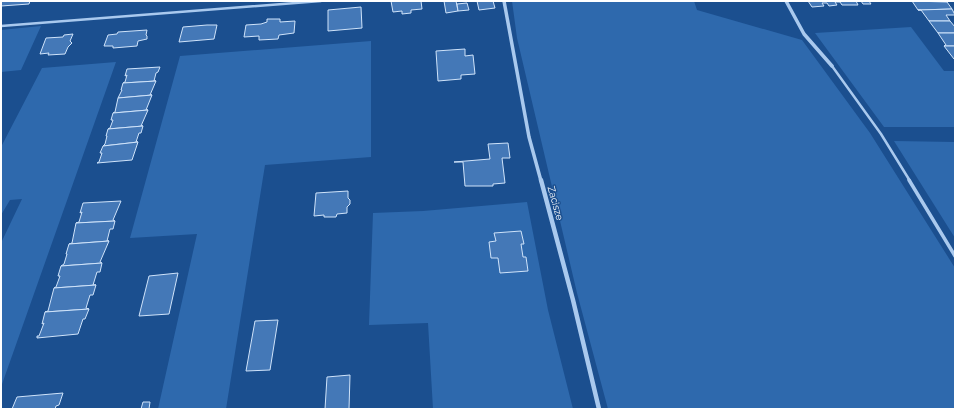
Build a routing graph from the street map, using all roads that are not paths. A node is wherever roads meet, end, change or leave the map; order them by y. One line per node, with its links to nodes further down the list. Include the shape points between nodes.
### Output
1 (321, 1): 4 (lane)
2 (504, 1): 7 (street, Zacisze, via 529,137)
3 (786, 1): 5 (street, via 804,34)
4 (1, 26)
5 (832, 66): 6 (lane, via 881,134)
6 (955, 256)
7 (599, 409)

